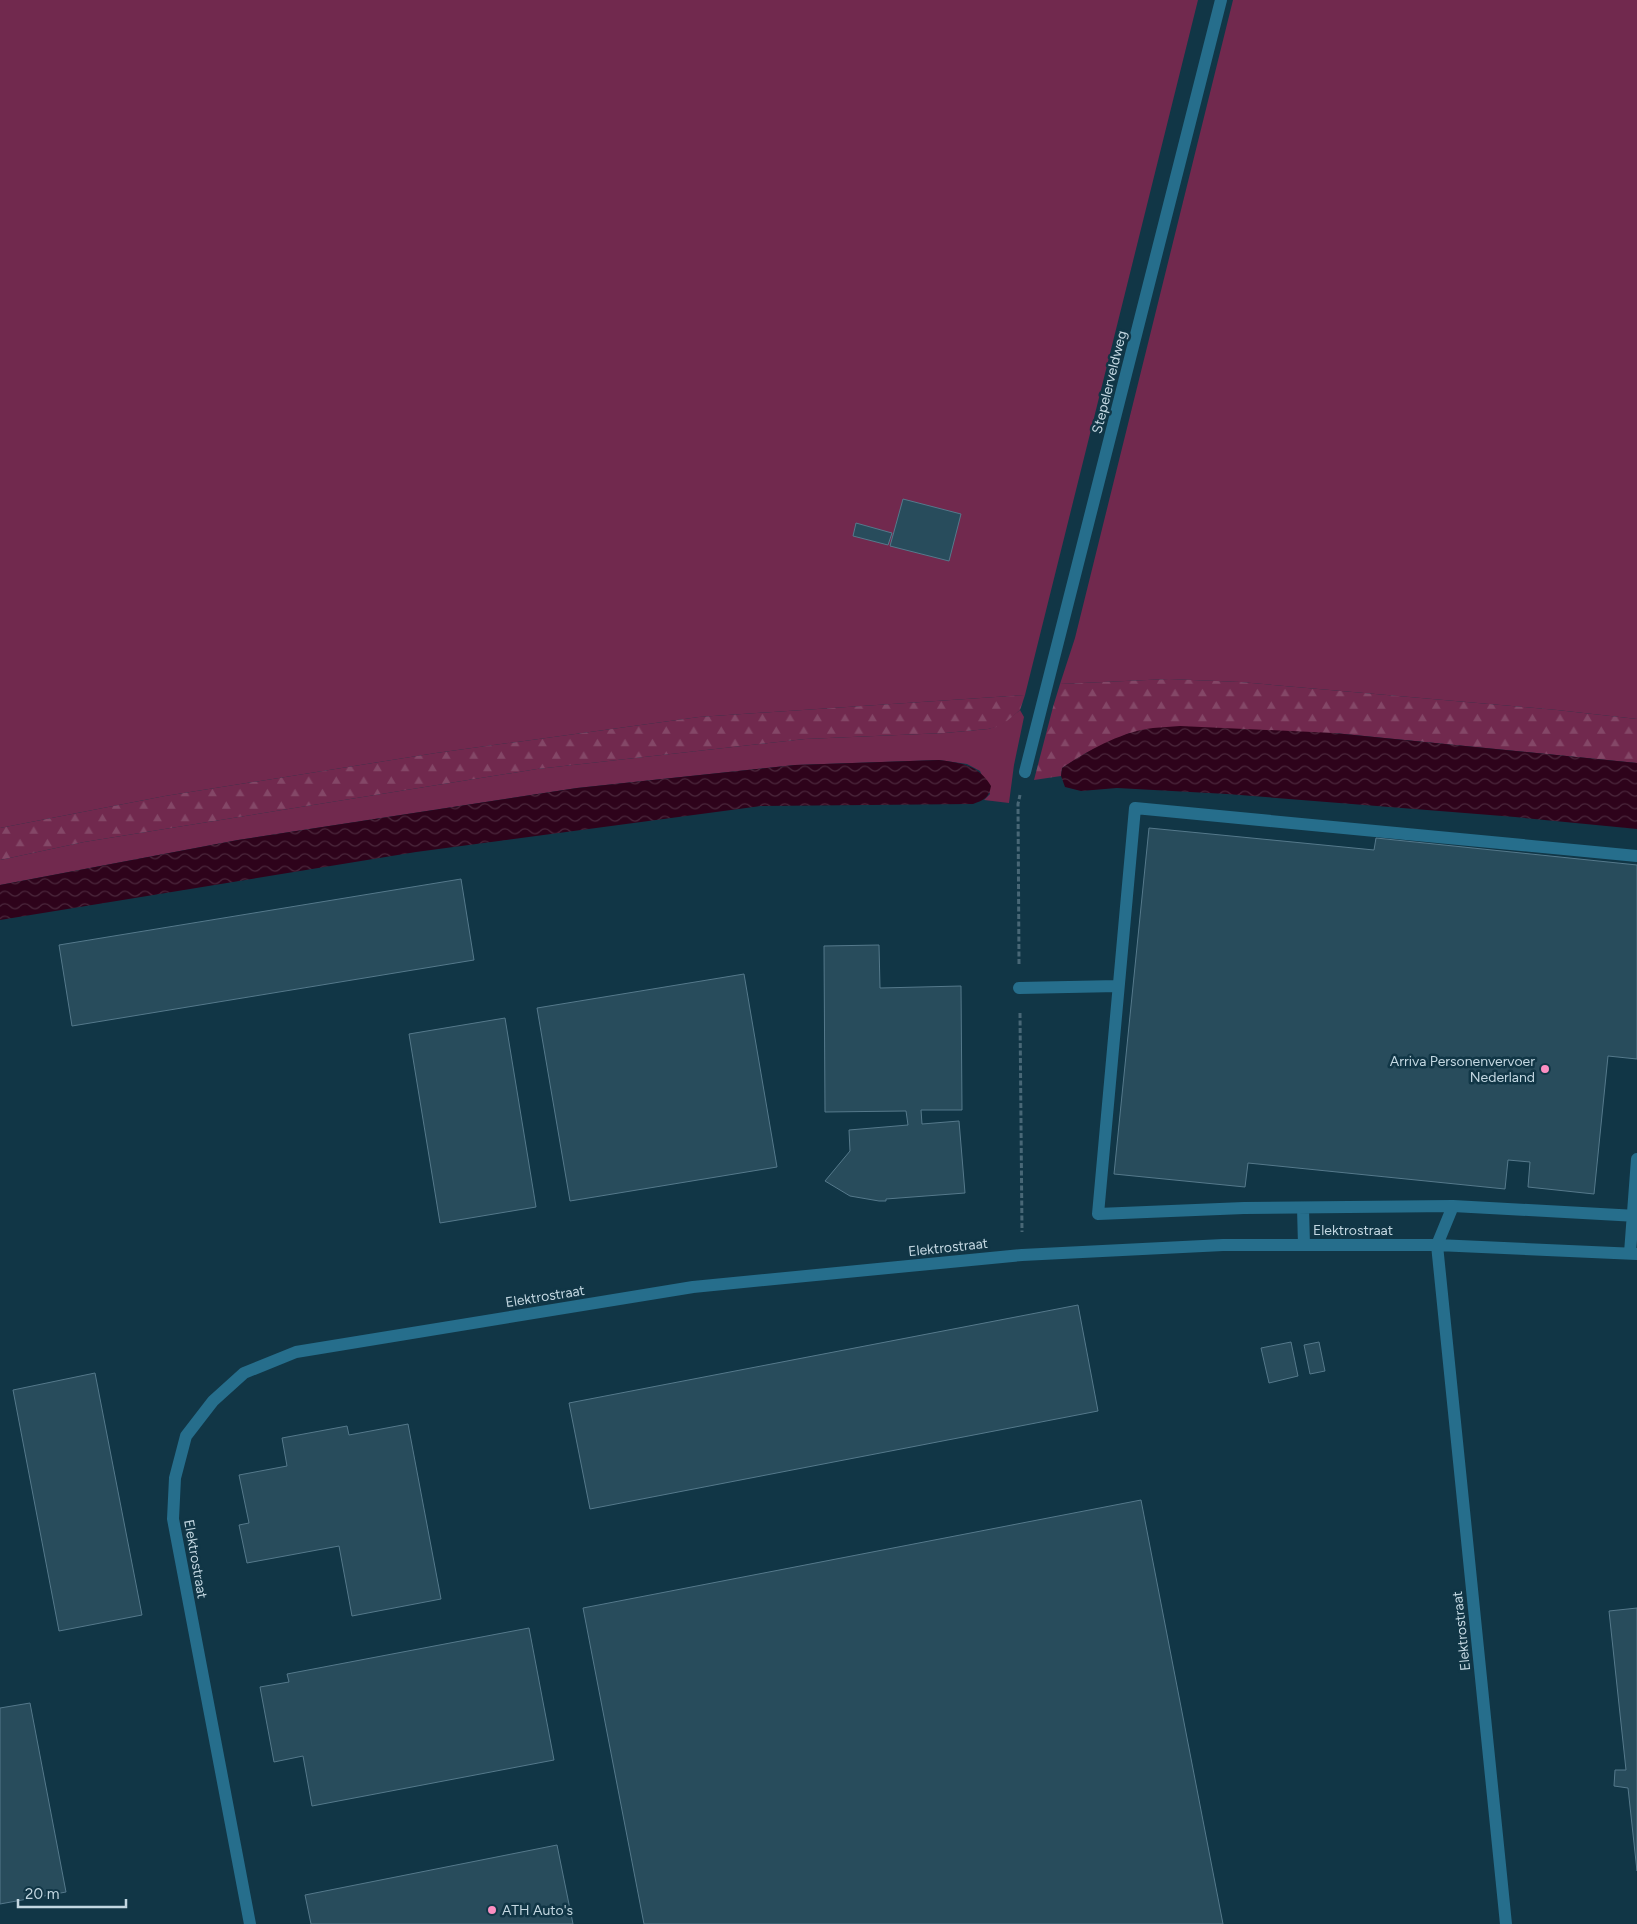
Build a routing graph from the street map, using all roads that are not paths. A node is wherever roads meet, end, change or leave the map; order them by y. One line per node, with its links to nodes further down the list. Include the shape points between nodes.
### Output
1 (1221, 0): 2 (street, Stepelerveldweg)
2 (1025, 772)
3 (1637, 856): 4 (street, via 1135,808)
4 (1118, 986): 5 (street); 8 (street, via 1098,1214)
5 (1020, 988)
6 (1637, 1160): 9 (street)
7 (1453, 1206): 8 (street); 9 (street); 11 (street)
8 (1303, 1208): 10 (street)
9 (1634, 1215): 12 (street)
10 (1304, 1245): 11 (street, Elektrostraat); 13 (street, Elektrostraat, via 1223,1245 1022,1255 693,1287 296,1352 244,1373 213,1401 186,1436 174,1478 173,1519)
11 (1437, 1245): 12 (street, Elektrostraat); 14 (street, Elektrostraat)
12 (1634, 1253)
13 (250, 1924)
14 (1506, 1924)

